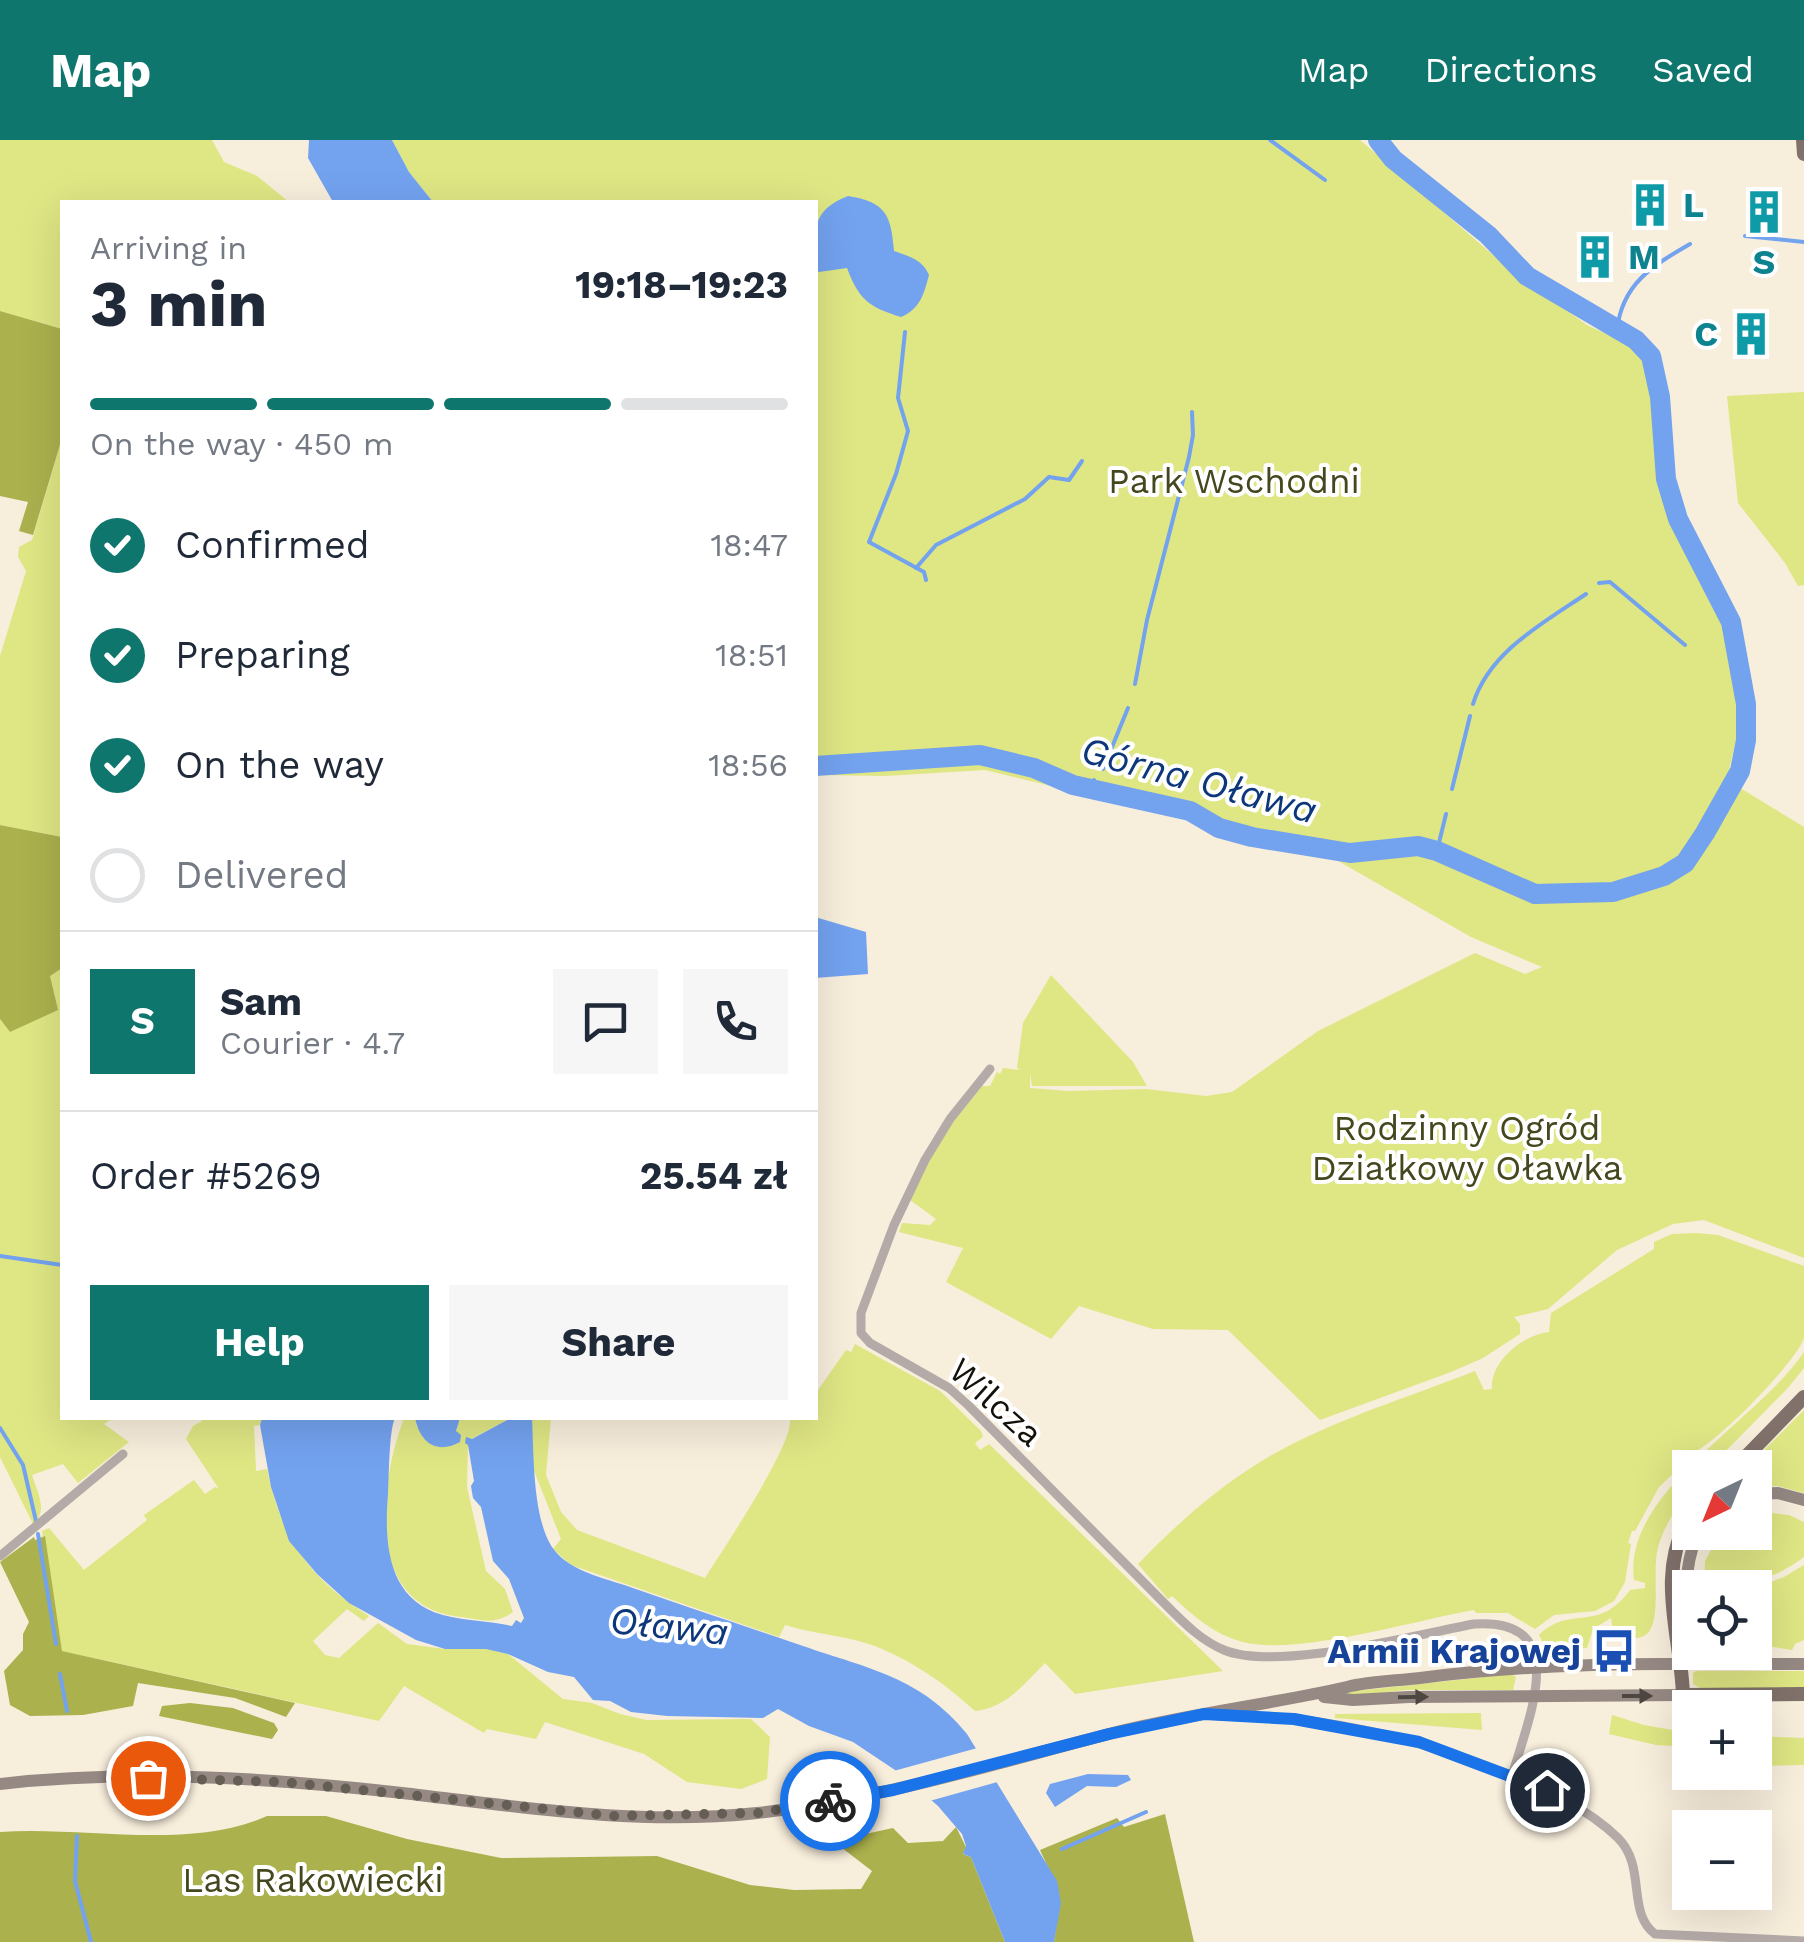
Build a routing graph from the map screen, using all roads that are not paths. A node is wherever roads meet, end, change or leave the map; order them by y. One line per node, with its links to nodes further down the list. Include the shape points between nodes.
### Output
1 (1803, 140): 2 (main road)
2 (1804, 154)
3 (990, 1069): 18 (street, Wilcza, via 941,1132 907,1195 862,1313 861,1333 969,1406 1168,1608 1223,1650 1267,1659 1474,1624 1514,1628 1533,1646 1538,1670)
4 (1802, 1400): 5 (main road)
5 (1752, 1450)
6 (122, 1454): 9 (street)
7 (1772, 1493): 8 (main road)
8 (1804, 1500)
9 (0, 1556)
10 (1672, 1664): 16 (main road, via 1513,1668 1350,1686)
11 (1772, 1664): 12 (main road)
12 (1804, 1664)
13 (1772, 1694): 14 (main road)
14 (1804, 1694)
15 (1672, 1695): 16 (main road, one-way to 15)
16 (1316, 1696): 17 (main road)
17 (1204, 1714): 18 (street, via 1294,1719 1419,1742); 19 (main road, via 893,1790 758,1813 572,1814 283,1782)
18 (1512, 1776): 20 (street, via 1569,1802 1622,1843 1636,1868 1642,1919 1655,1934)
19 (0, 1784)
20 (1804, 1941)

